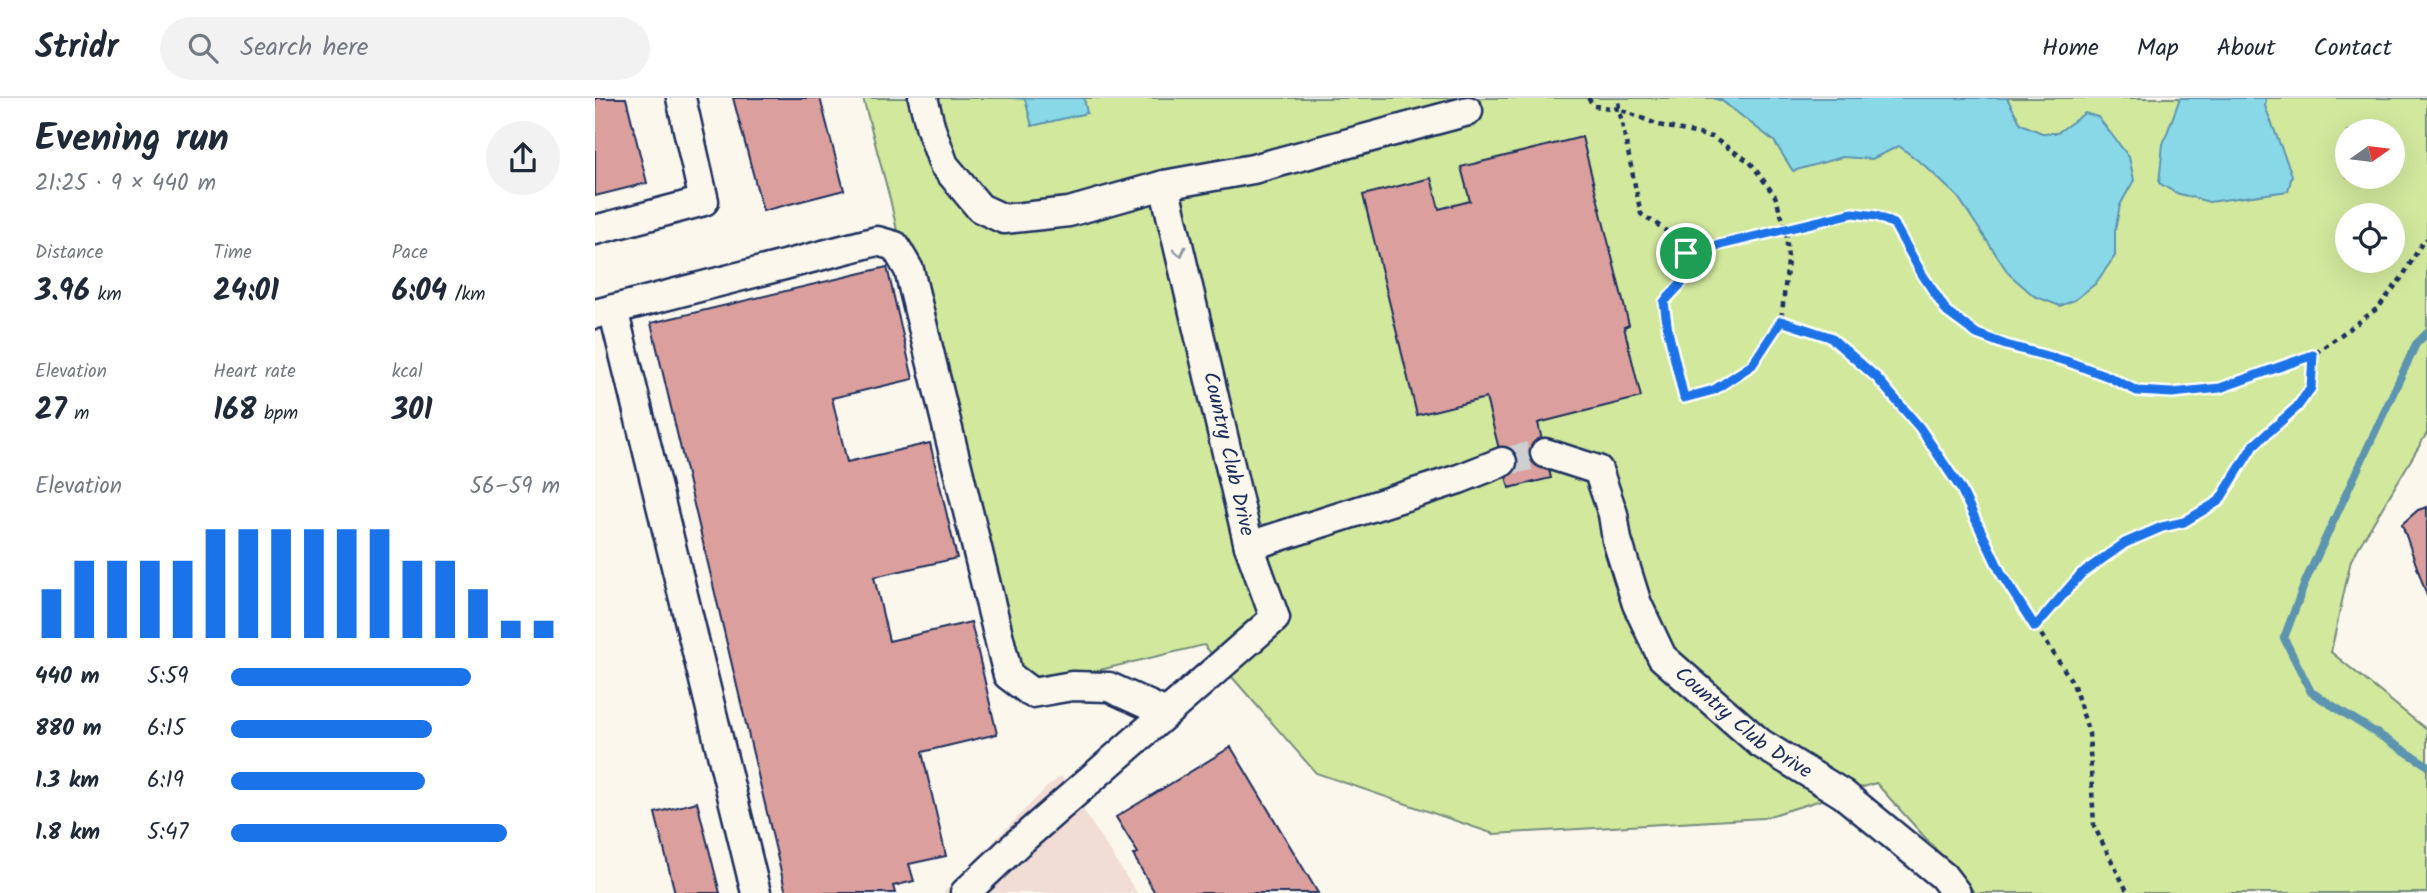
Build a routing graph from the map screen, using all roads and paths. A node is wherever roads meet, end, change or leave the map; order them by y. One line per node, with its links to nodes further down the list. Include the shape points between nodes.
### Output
1 (681, 98): 9 (lane, via 705,201)
2 (923, 98): 7 (lane, via 944,164 981,208 1004,219 1069,212)
3 (1588, 98): 5 (path, via 1594,106)
4 (1618, 98): 5 (path)
5 (1619, 109): 8 (path, via 1659,125 1712,136 1750,162 1775,196); 11 (path, via 1641,214 1678,240)
6 (1468, 111): 7 (lane, via 1252,169)
7 (1164, 185): 17 (lane, Country Club Drive, one-way to 17)
8 (1786, 229): 11 (path); 13 (path, via 1788,261); 14 (path, via 1853,213 1877,216 1894,224 1947,312 1977,334 2066,361 2137,391 2220,388)
9 (595, 230)
10 (2427, 239): 14 (path, via 2378,308)
11 (1686, 253): 13 (path, via 1681,284 1664,302 1684,398 1714,390 1752,365)
12 (604, 311): 19 (lane, via 877,241 895,246 909,270 1008,675 1032,693 1072,685 1109,687); 20 (lane)
13 (1781, 321): 18 (path, via 1830,337 1877,378 1920,428 1961,489 2002,575)
14 (2313, 355): 18 (path, via 2311,388 2297,407 2253,446 2219,501 2184,522 2125,543 2081,574)
15 (1545, 453): 22 (lane, Country Club Drive, via 1598,470 1637,604 1662,657 1760,743 1843,793 1943,876)
16 (1502, 463): 17 (lane, Country Club Drive)
17 (1249, 546): 19 (lane, via 1275,618)
18 (2035, 627): 23 (path, via 2073,683 2089,733 2094,826)
19 (1166, 713): 21 (lane)
20 (756, 893)
21 (965, 893)
22 (1957, 893)
23 (2128, 893)

